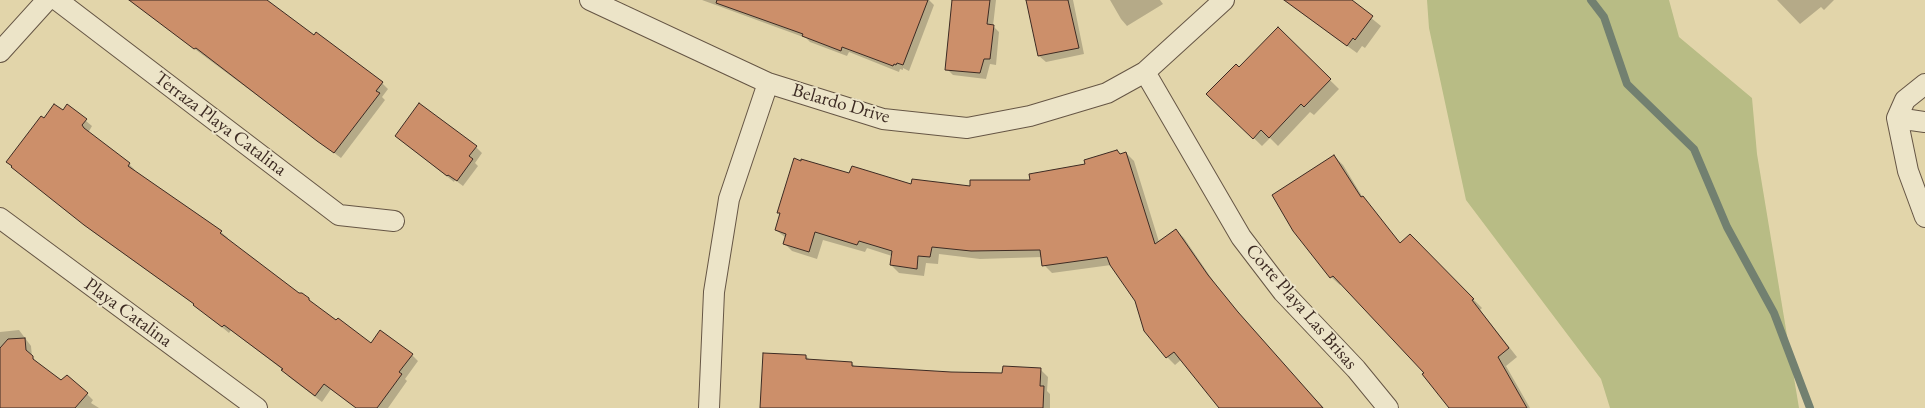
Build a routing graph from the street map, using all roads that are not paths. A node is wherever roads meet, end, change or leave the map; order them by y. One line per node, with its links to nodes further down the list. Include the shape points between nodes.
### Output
1 (47, 0): 5 (street)
2 (57, 0): 13 (street, Terraza Playa Catalina, via 339,214)
3 (590, 0): 7 (street, Belardo Drive)
4 (1224, 0): 6 (street, Belardo Drive)
5 (0, 52)
6 (1145, 72): 7 (street, Belardo Drive, via 1107,93 1030,116 967,128 883,119); 16 (street, Corte Playa Las Brisas, via 1241,237 1283,292)
7 (768, 83): 15 (street, via 729,199 714,292)
8 (1925, 84): 9 (street, via 1905,100)
9 (1897, 118): 10 (street); 11 (street, via 1908,171)
10 (1925, 122)
11 (1925, 217)
12 (0, 218): 14 (street, Playa Catalina)
13 (394, 221)
14 (257, 408)
15 (709, 408)
16 (1388, 408)

